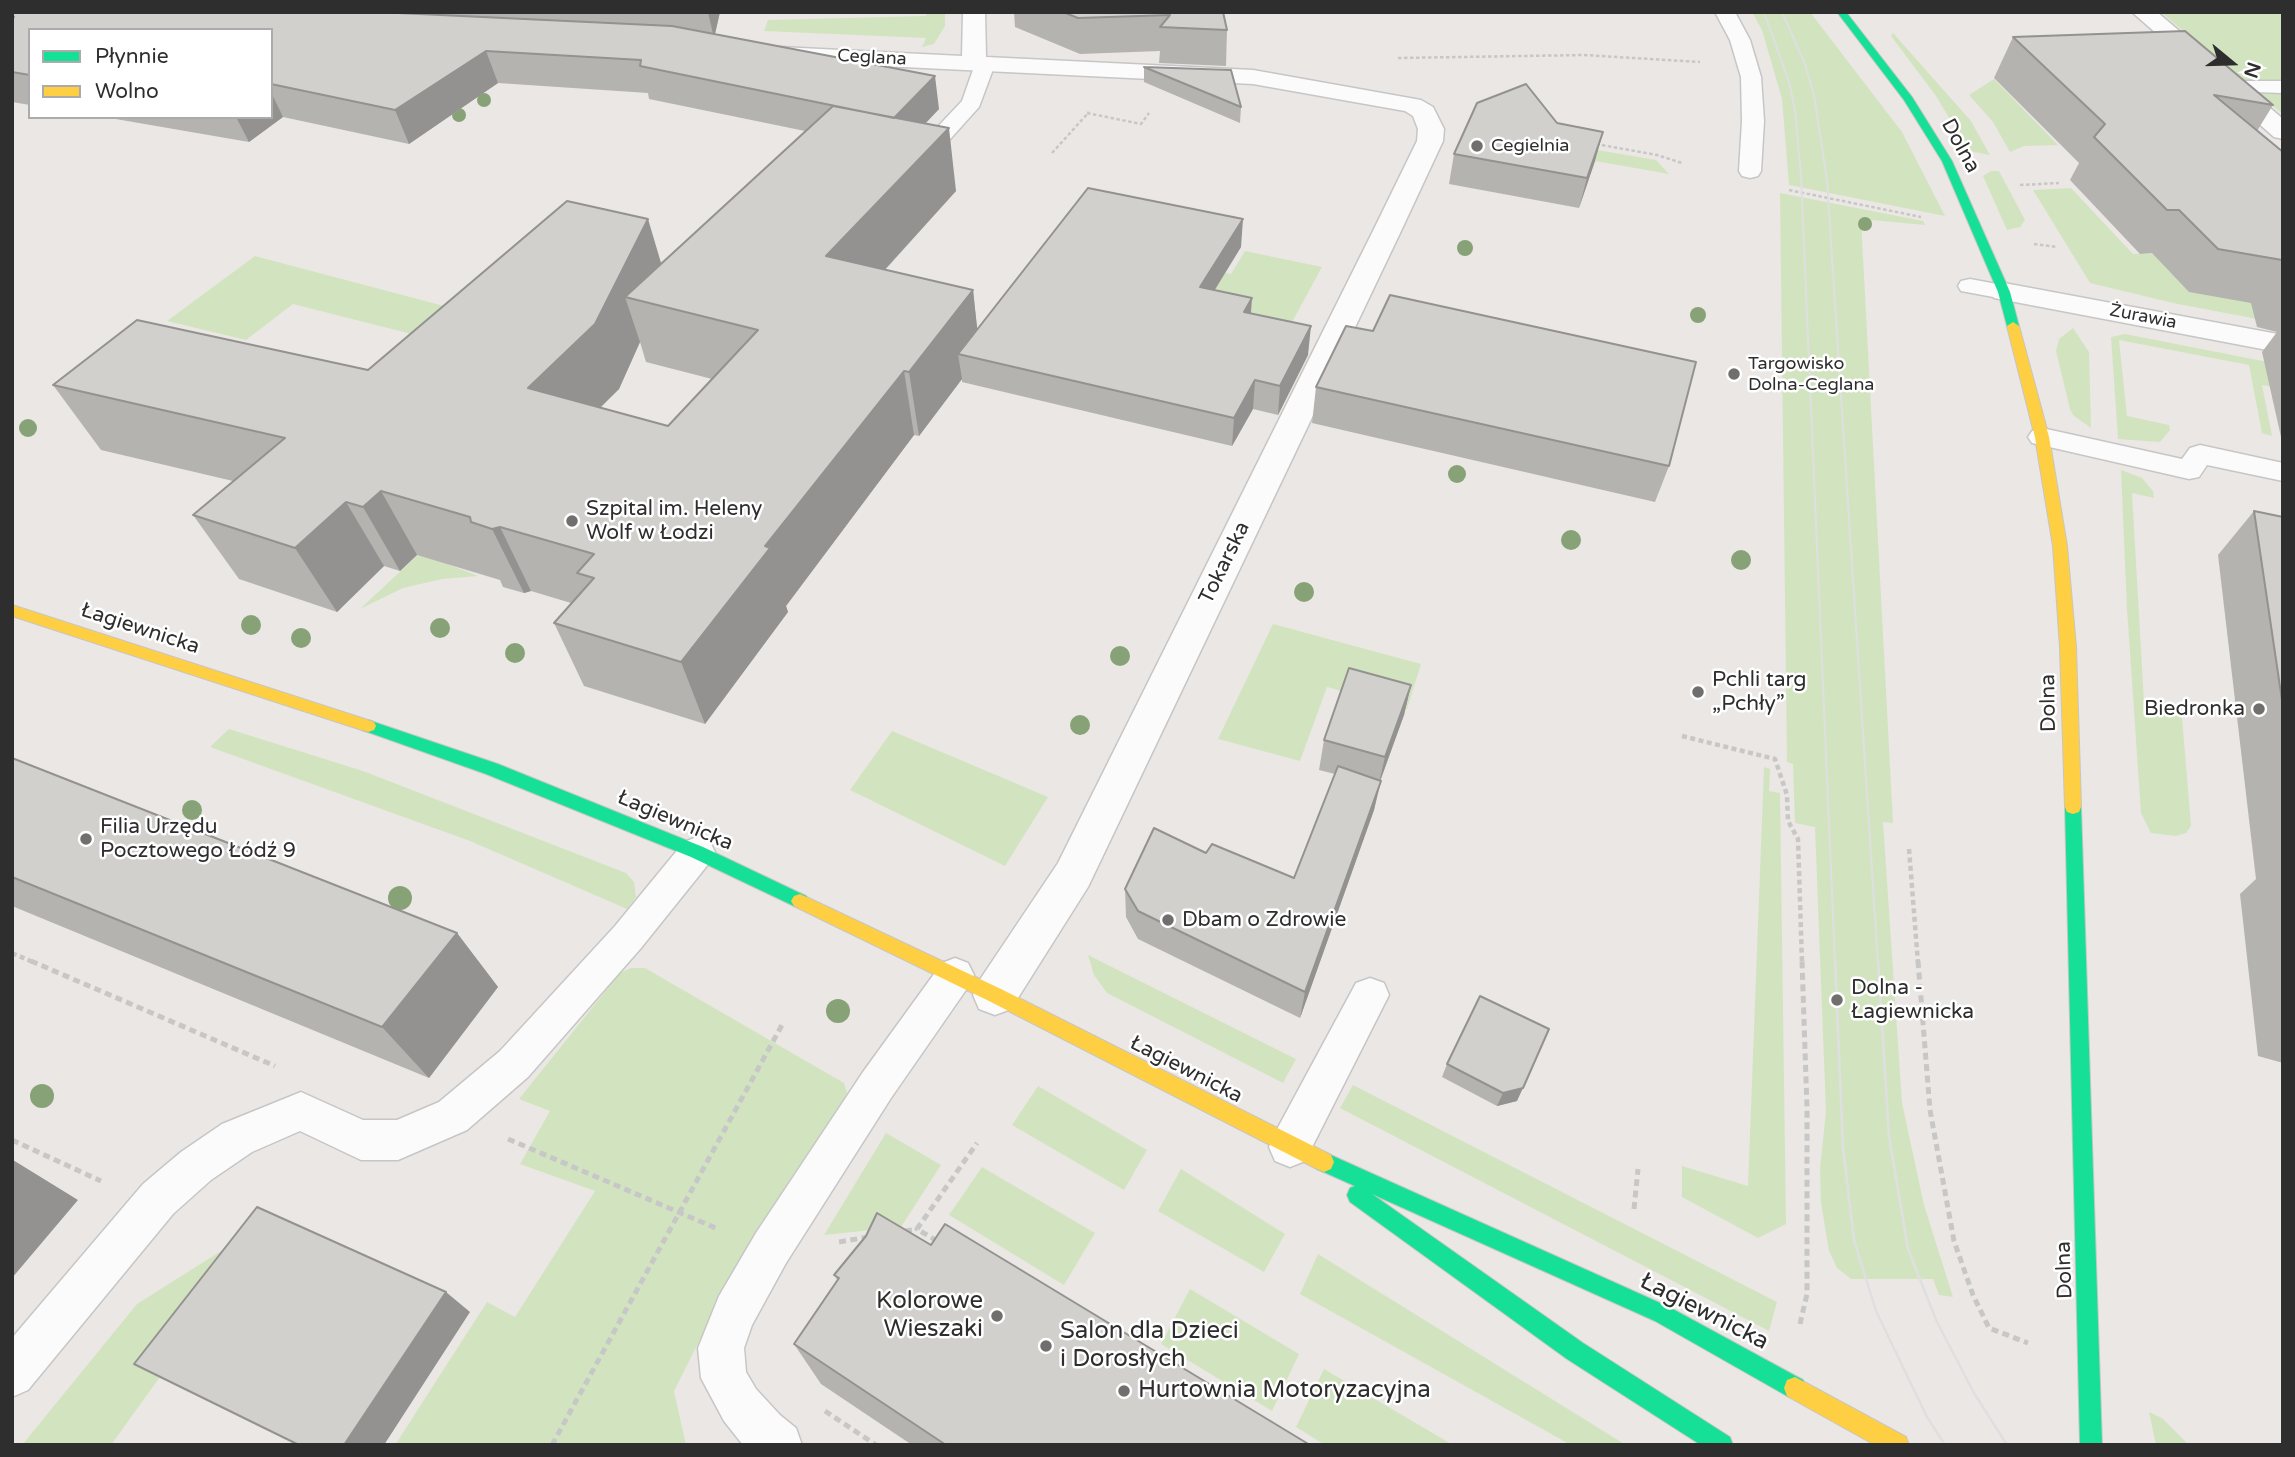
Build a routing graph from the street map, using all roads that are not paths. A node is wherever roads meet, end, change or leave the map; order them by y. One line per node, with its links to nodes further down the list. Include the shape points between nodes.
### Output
1 (974, 12): 6 (street)
2 (1725, 12): 12 (lane, via 1740,40 1751,77)
3 (1841, 12): 14 (street, Dolna, via 1908,99 1947,161)
4 (2143, 12): 7 (street)
5 (764, 53): 6 (street, Ceglana)
6 (979, 64): 9 (street, Ceglana, via 1267,79 1412,105 1424,112); 11 (lane, via 972,103)
7 (2231, 87): 8 (lane); 10 (street)
8 (2283, 87)
9 (1428, 121): 21 (street, Tokarska, via 1430,141 1073,876)
10 (2283, 132)
11 (916, 164)
12 (1749, 171)
13 (1970, 286): 14 (lane)
14 (2004, 292): 15 (street, Żurawia); 16 (street, Dolna)
15 (2283, 344)
16 (2042, 438): 17 (lane, via 2189,470 2200,454); 28 (street, Dolna, via 2060,546 2068,647)
17 (2283, 472)
18 (12, 610): 19 (street, Łagiewnicka, via 492,769)
19 (697, 852): 20 (street, Łagiewnicka); 24 (lane, via 514,1064 453,1116 398,1140 361,1140 301,1111 237,1138 158,1199)
20 (955, 975): 21 (street, Łagiewnicka); 25 (lane, via 771,1248 735,1312 721,1348 724,1378 740,1405)
21 (995, 995): 23 (street, Łagiewnicka)
22 (1370, 995): 23 (lane)
23 (1290, 1147): 26 (street, Łagiewnicka, via 1575,1351); 27 (street, Łagiewnicka, via 1662,1314)
24 (12, 1374)
25 (779, 1445)
26 (1723, 1445)
27 (1898, 1445)
28 (2091, 1445)

